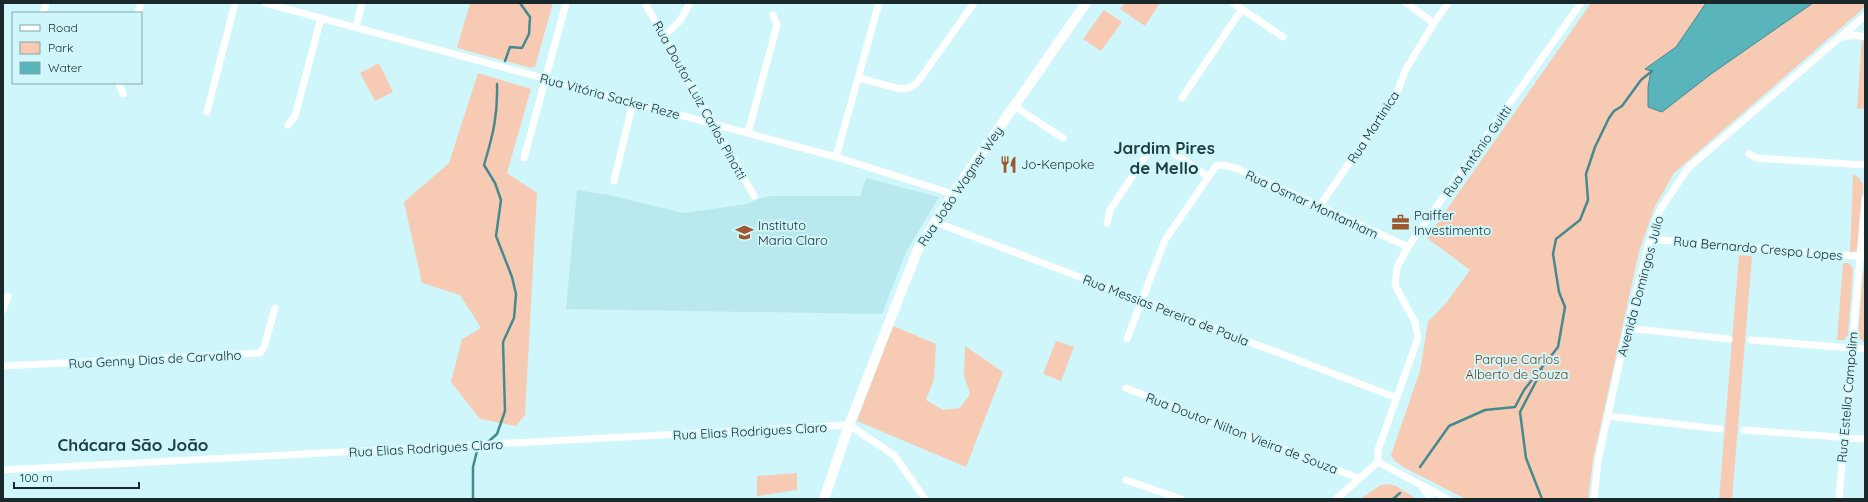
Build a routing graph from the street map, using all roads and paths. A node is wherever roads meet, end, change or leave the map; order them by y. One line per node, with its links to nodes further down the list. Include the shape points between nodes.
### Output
1 (235, 3): 31 (street)
2 (265, 3): 17 (street, Rua Vitória Sacker Reze)
3 (362, 3): 19 (street)
4 (566, 3): 25 (street)
5 (646, 3): 20 (street, Rua Doutor Luiz Carlos Pinotti)
6 (690, 3): 20 (street, via 680,21)
7 (879, 3): 24 (street)
8 (974, 3): 24 (street, via 917,83 909,88 900,89)
9 (1233, 3): 14 (street)
10 (1406, 3): 18 (street)
11 (1448, 3): 18 (street, Rua Martinica)
12 (1581, 3): 49 (street, Rua Antônio Guitti)
13 (1082, 4): 30 (main road, Rua João Wagner Wey)
14 (1242, 9): 21 (street); 28 (street)
15 (773, 15): 34 (street, via 777,25)
16 (1865, 16): 23 (street, Avenida Domingos Julio)
17 (322, 18): 19 (street, Rua Vitória Sacker Reze); 33 (street, via 295,116)
18 (1434, 23): 45 (street, Rua Martinica, via 1406,69 1396,95)
19 (356, 28): 25 (street, Rua Vitória Sacker Reze)
20 (664, 36): 32 (street, Rua Doutor Luiz Carlos Pinotti)
21 (1283, 37)
22 (1865, 37): 23 (street, via 1854,35)
23 (1841, 38): 48 (street, Avenida Domingos Julio, via 1688,168 1660,210)
24 (859, 78): 37 (street)
25 (546, 79): 29 (street, Rua Vitória Sacker Reze); 38 (street)
26 (119, 84): 27 (street)
27 (123, 94)
28 (1182, 98)
29 (633, 102): 32 (street, Rua Vitória Sacker Reze); 41 (street)
30 (1014, 106): 35 (street); 42 (main road, Rua João Wagner Wey)
31 (207, 112)
32 (714, 124): 34 (street, Rua Vitória Sacker Reze); 43 (street, Rua Doutor Luiz Carlos Pinotti)
33 (288, 125)
34 (748, 133): 37 (street, Rua Vitória Sacker Reze)
35 (1063, 138)
36 (1749, 154): 39 (street, via 1756,158)
37 (836, 157): 42 (street, Rua Vitória Sacker Reze)
38 (524, 158)
39 (1865, 164)
40 (1207, 176): 45 (street, Rua Osmar Montanham, via 1216,166 1238,169); 47 (street, via 1166,148 1153,147 1110,210); 52 (street, via 1164,240)
41 (614, 181)
42 (953, 194): 46 (main road, Rua João Wagner Wey)
43 (754, 196)
44 (1865, 200): 50 (street, Rua Estella Campolim)
45 (1319, 207): 49 (street, Rua Osmar Montanham)
46 (934, 222): 52 (street, Rua Messias Pereira de Paula); 65 (main road, Rua João Wagner Wey, via 918,249)
47 (1107, 223)
48 (1650, 239): 50 (street, Rua Bernardo Crespo Lopes); 55 (street, Avenida Domingos Julio)
49 (1408, 247): 63 (street, Rua Antônio Guitti, via 1397,267 1395,285 1415,322 1418,338)
50 (1863, 257): 59 (street, Rua Estella Campolim)
51 (8, 296): 54 (street)
52 (1140, 301): 56 (street); 63 (street, Rua Messias Pereira de Paula)
53 (275, 308): 61 (street, Rua Genny Dias de Carvalho, via 260,353)
54 (3, 310)
55 (1627, 328): 57 (street); 64 (street, Avenida Domingos Julio)
56 (1127, 339)
57 (1729, 339)
58 (1751, 340): 59 (street)
59 (1851, 348): 60 (street); 68 (street, Rua Estella Campolim)
60 (1865, 349)
61 (3, 366)
62 (1126, 388): 72 (street, Rua Doutor Nilton Vieira de Souza)
63 (1398, 398): 70 (street, Rua Antônio Guitti, via 1378,450)
64 (1607, 416): 66 (street); 81 (street, Avenida Domingos Julio, via 1598,460)
65 (849, 425): 71 (street, Rua Elias Rodrigues Claro); 75 (main road, Rua João Wagner Wey); 76 (street, via 894,454)
66 (1720, 429)
67 (1744, 430): 68 (street)
68 (1844, 437): 69 (street); 82 (street, Rua Estella Campolim)
69 (1865, 439)
70 (1378, 462): 72 (street); 74 (street)
71 (3, 470)
72 (1358, 478): 78 (street)
73 (1126, 480): 77 (street)
74 (1422, 486): 79 (street); 80 (street)
75 (824, 499)
76 (925, 499)
77 (1181, 499)
78 (1336, 499)
79 (1431, 499)
80 (1448, 499)
81 (1594, 499)
82 (1839, 499)

